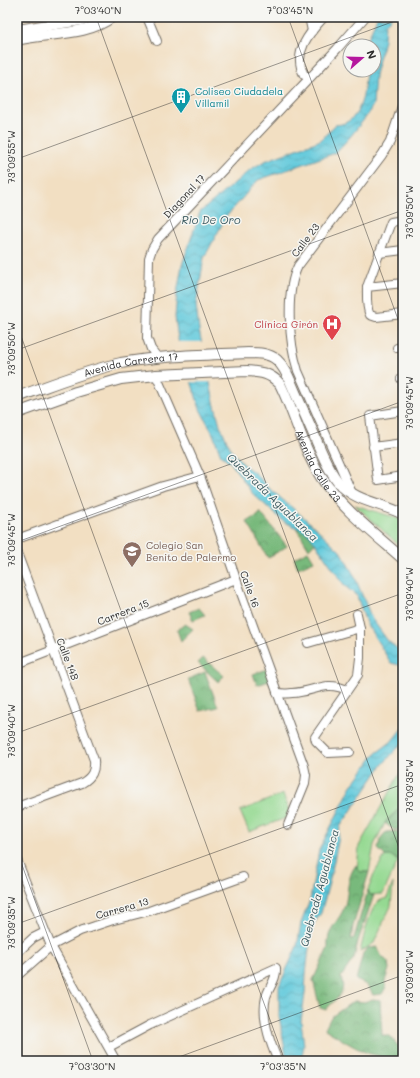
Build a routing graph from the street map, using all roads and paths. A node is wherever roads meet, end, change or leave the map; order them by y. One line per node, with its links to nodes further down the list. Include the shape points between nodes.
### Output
1 (90, 17): 7 (street)
2 (112, 17): 9 (street, via 101,24 78,31)
3 (147, 17): 10 (street)
4 (309, 17): 8 (street)
5 (324, 17): 8 (street)
6 (365, 17): 11 (street, Diagonal 17)
7 (17, 30)
8 (312, 31): 11 (street, via 302,47 299,62 304,75)
9 (17, 40)
10 (157, 41)
11 (310, 77): 20 (street, Diagonal 17, via 165,230 152,249 148,269 147,338 151,349)
12 (403, 103): 30 (street, Calle 23, via 390,142 298,266 291,286 293,356)
13 (403, 220): 15 (street, via 391,222)
14 (403, 250): 15 (street)
15 (378, 253): 17 (street)
16 (403, 283): 17 (street)
17 (367, 287): 18 (street, via 370,315 376,317)
18 (403, 314)
19 (248, 353): 20 (street, Avenida Carrera 17); 30 (street, Avenida Calle 23, via 261,353 282,365 330,470)
20 (163, 357): 23 (street, Avenida Carrera 17, via 103,368)
21 (247, 371): 22 (street, Avenida Carrera 17); 34 (street, Avenida Calle 23, via 268,374 280,384 314,465 328,487)
22 (156, 375): 25 (street, Avenida Carrera 17, via 121,379 91,387); 28 (street, Calle 16)
23 (17, 397)
24 (403, 411): 27 (street, via 370,416)
25 (17, 414)
26 (403, 443): 27 (street)
27 (373, 447): 29 (street, via 378,480)
28 (200, 476): 32 (street, via 163,486); 35 (street, Calle 16)
29 (403, 476)
30 (352, 494): 31 (street, Avenida Calle 23)
31 (403, 514)
32 (17, 539)
33 (17, 553): 39 (street, Calle 14B)
34 (403, 559)
35 (236, 579): 39 (street, Carrera 15); 42 (street, Calle 16)
36 (357, 614): 37 (street)
37 (360, 628): 38 (street); 41 (street, via 358,675)
38 (308, 643)
39 (53, 650): 40 (street, Carrera 15); 44 (street, Calle 14B, via 95,768 89,779 82,783)
40 (17, 664)
41 (347, 690): 42 (street, via 329,685 292,693); 43 (street, via 315,737 328,752)
42 (277, 693): 45 (street, Calle 16, via 306,775)
43 (350, 752)
44 (17, 807)
45 (288, 825)
46 (17, 860): 48 (street)
47 (243, 877): 49 (street, Carrera 13, via 149,911 80,931)
48 (45, 932): 49 (street); 50 (street, via 33,938)
49 (51, 946): 51 (street, Carrera 13); 52 (street)
50 (17, 953)
51 (17, 976)
52 (108, 1047): 53 (street); 54 (street, via 150,1025 276,968 275,978 265,999 265,1016)
53 (116, 1061)
54 (278, 1061)

